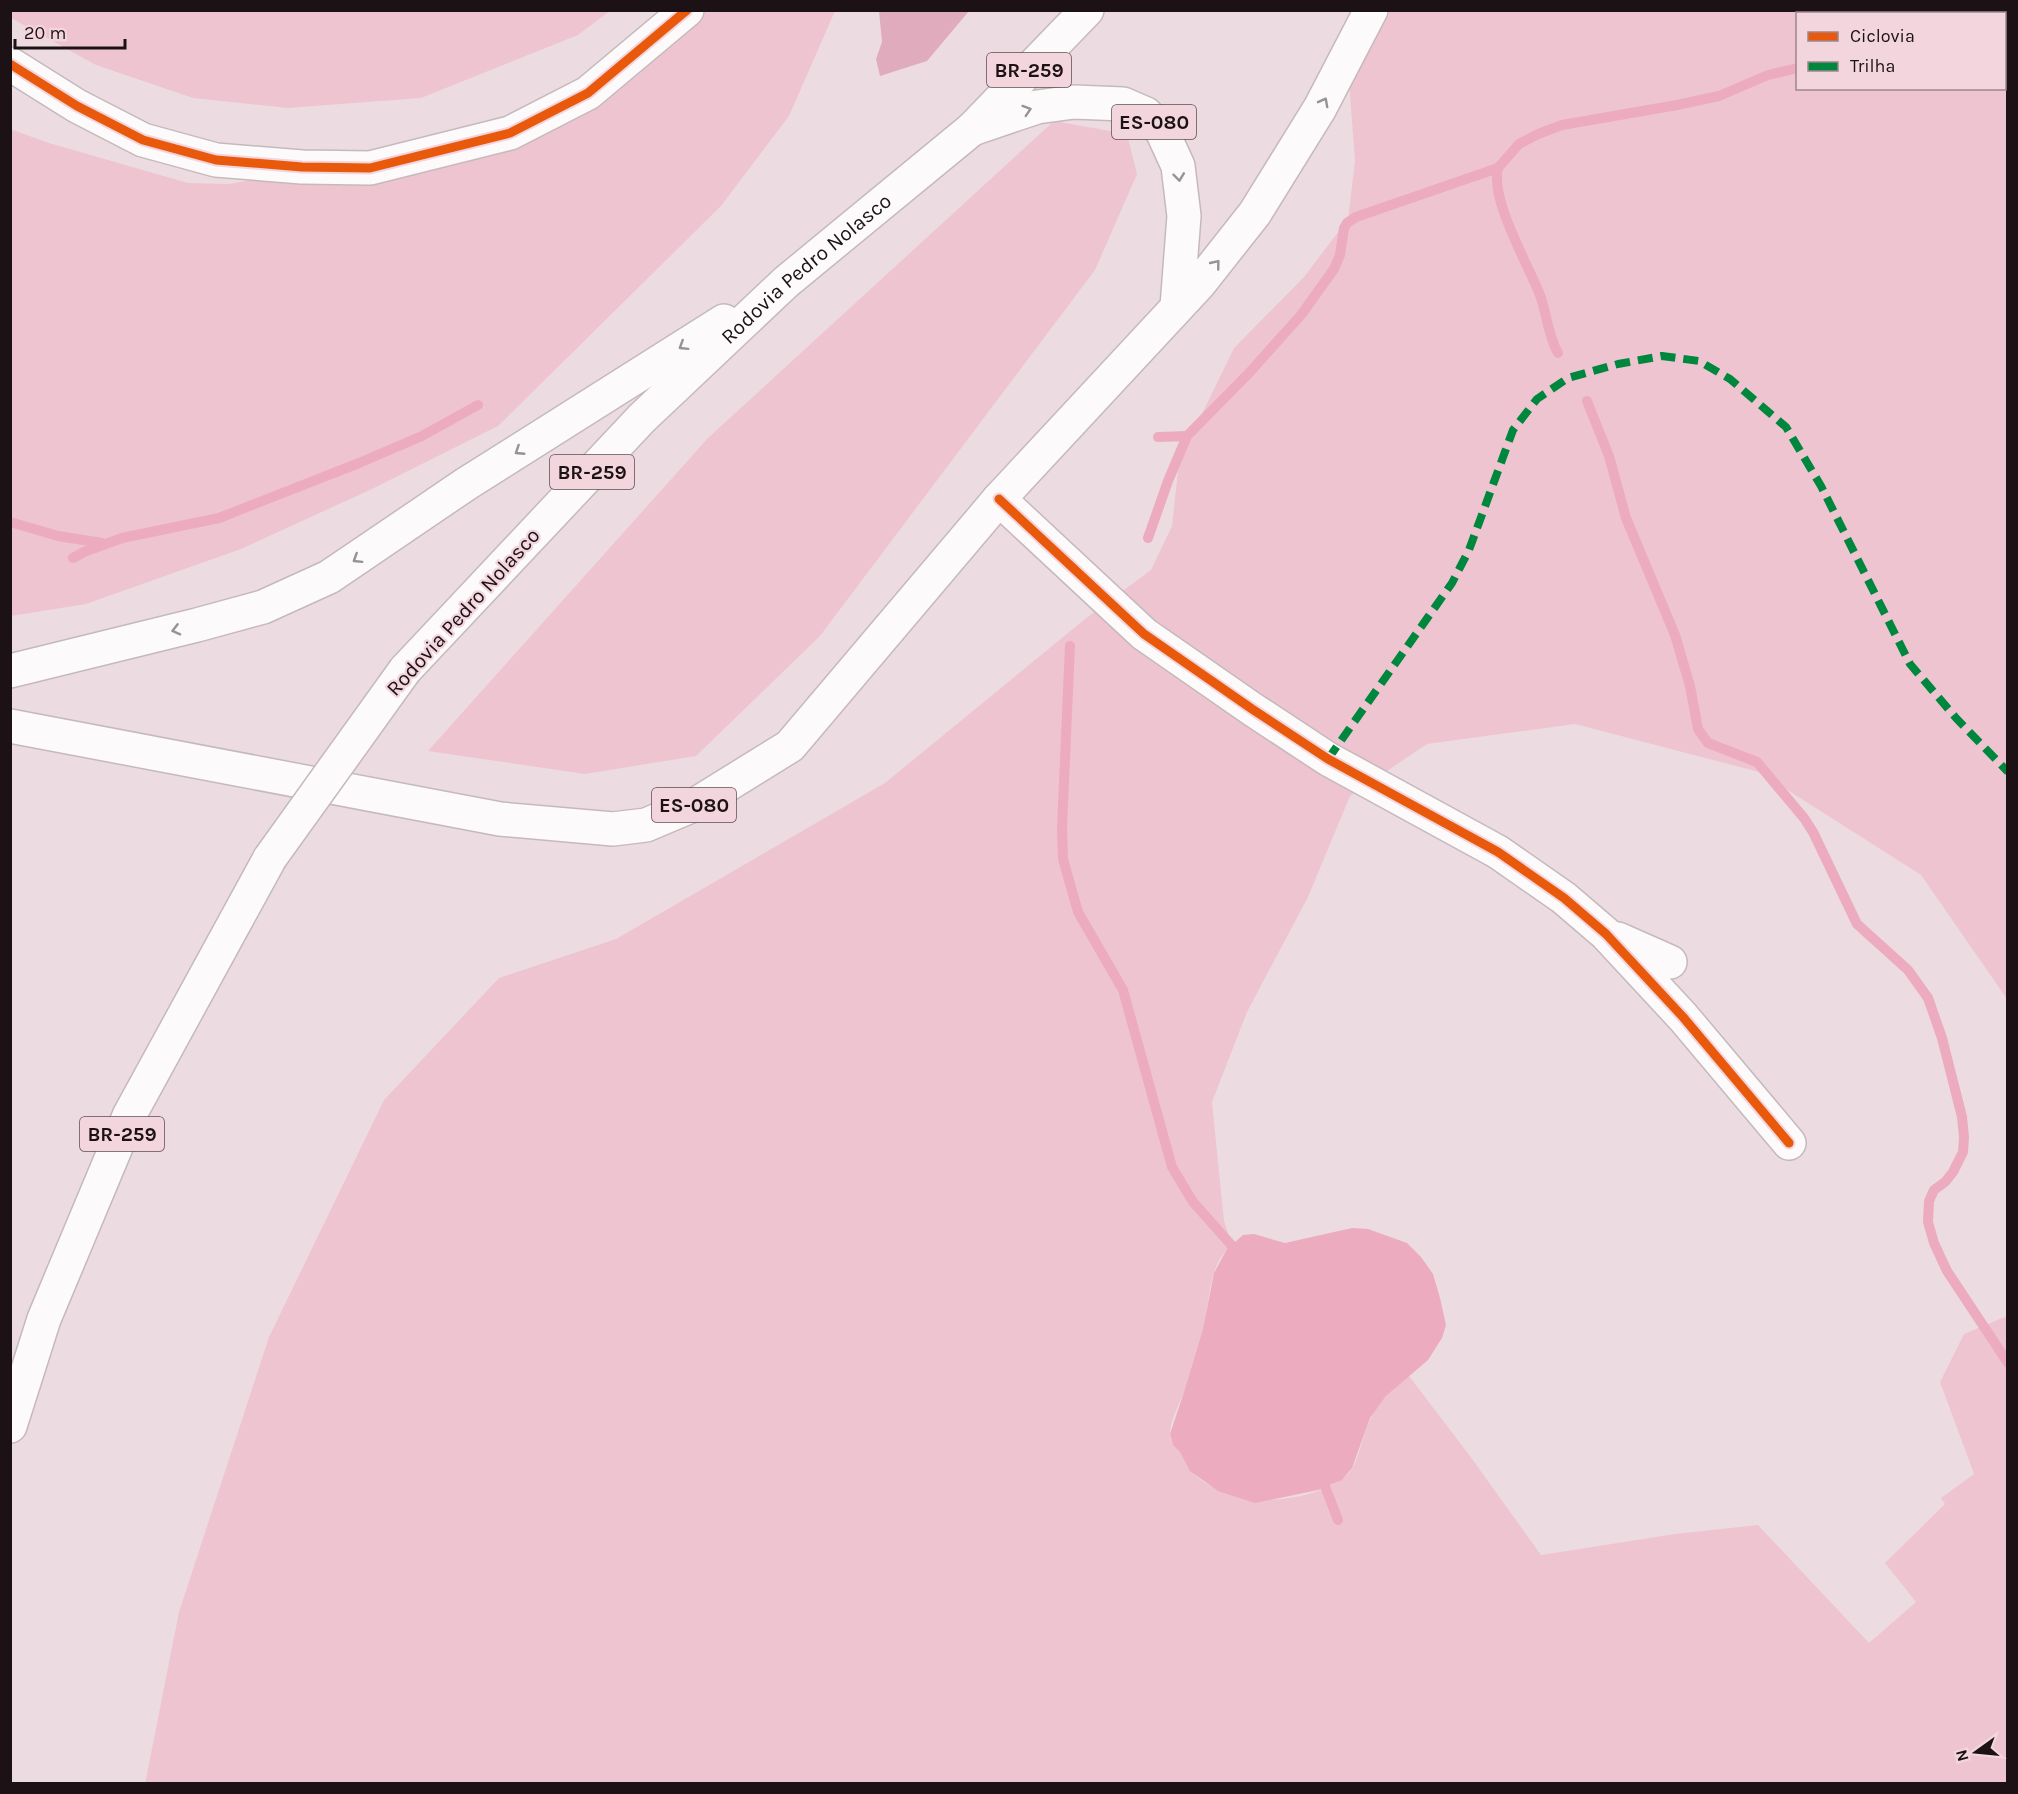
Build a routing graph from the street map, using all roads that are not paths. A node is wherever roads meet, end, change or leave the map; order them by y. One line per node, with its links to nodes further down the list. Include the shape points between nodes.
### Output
1 (687, 10): 4 (main road, via 588,93 510,133 370,168 216,160 143,140 77,106)
2 (1087, 10): 5 (main road, Rodovia Pedro Nolasco / BR-259)
3 (1371, 10): 7 (main road, one-way to 3, via 1218,262 1254,213 1320,108)
4 (10, 64)
5 (972, 129): 6 (main road, Rodovia Pedro Nolasco / BR-259); 7 (main road, ES-080, one-way to 7, via 1036,107 1074,102 1123,104 1146,114 1162,131 1178,166 1184,216)
6 (786, 282): 9 (main road, one-way to 9, via 564,421 329,577 263,607); 14 (main road, Rodovia Pedro Nolasco / BR-259, bridge, via 642,418 405,670 270,858 129,1116 44,1319)
7 (1177, 307): 8 (main road, ES-080)
8 (999, 499): 10 (main road, ES-080, via 790,746 698,804 646,825 613,829 500,819); 11 (main road, via 1144,634 1328,759 1498,852 1564,898)
9 (10, 670)
10 (10, 726)
11 (1606, 934): 12 (main road); 13 (main road, via 1683,1017)
12 (1670, 962)
13 (1789, 1143)
14 (10, 1426)

